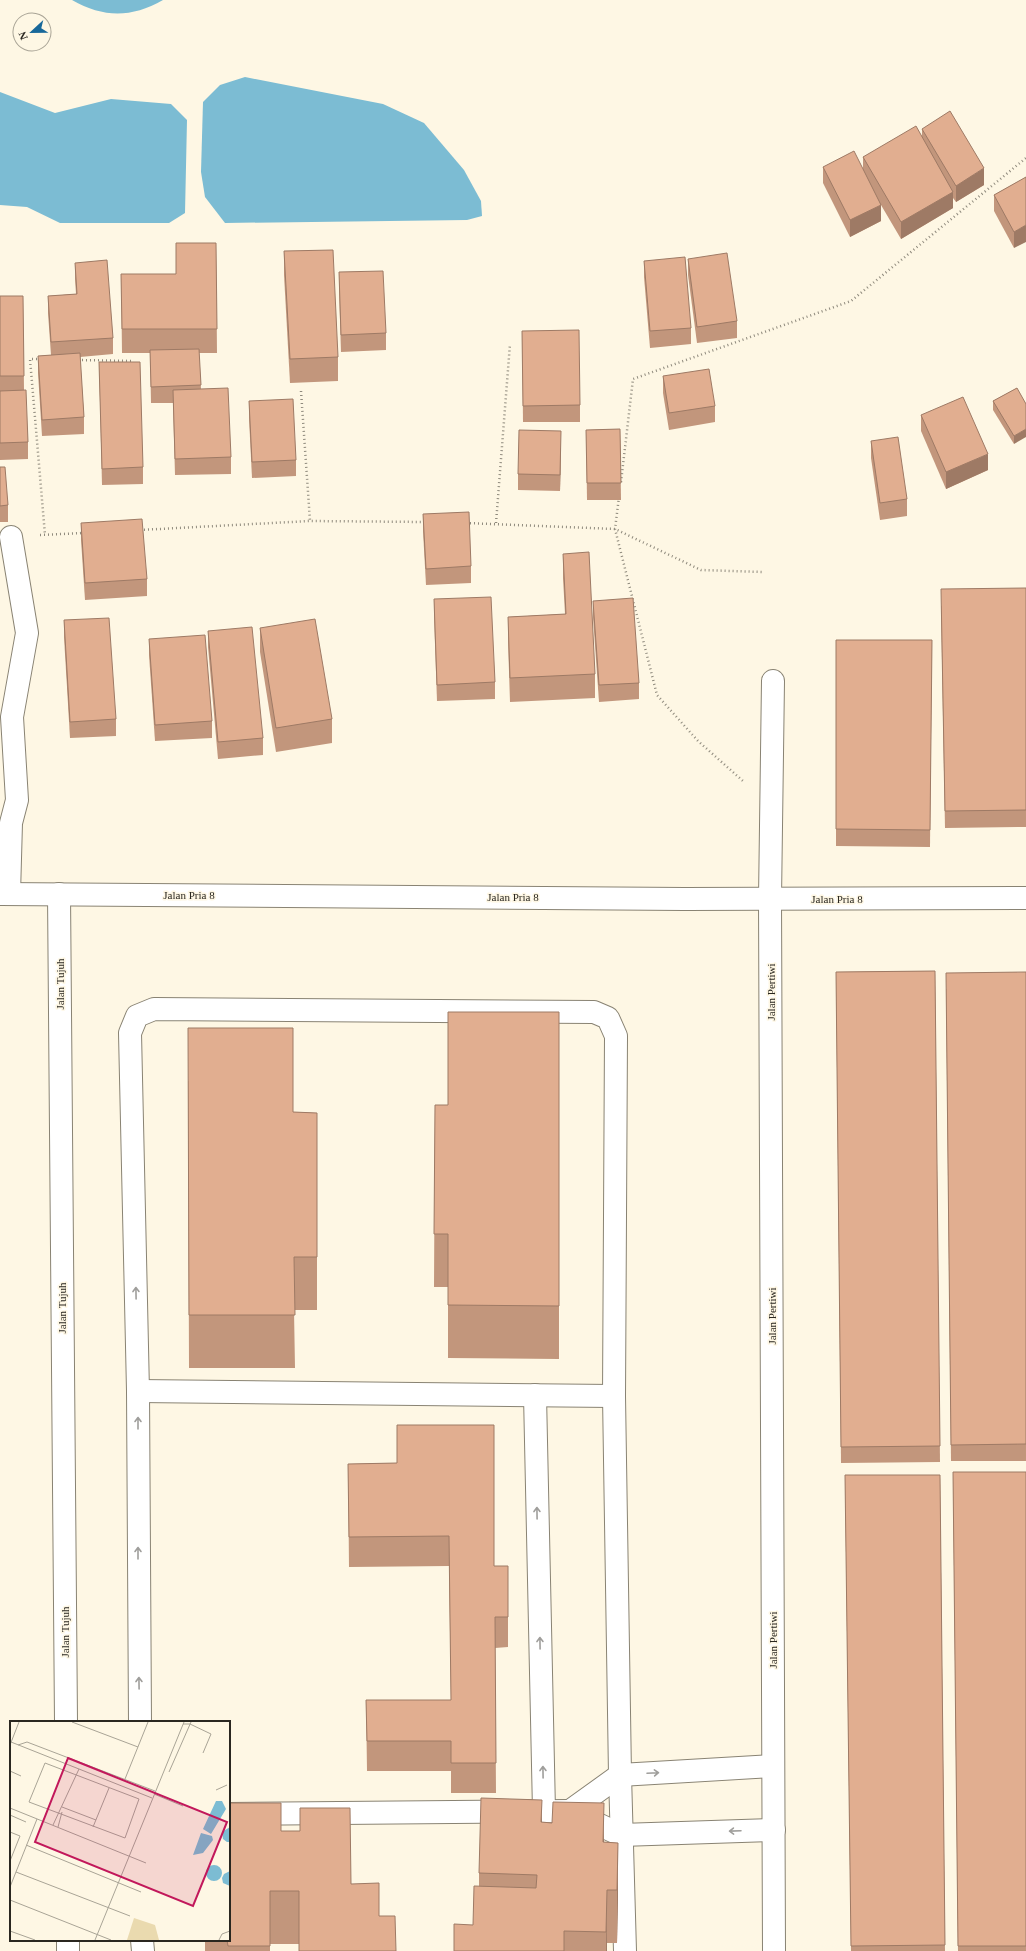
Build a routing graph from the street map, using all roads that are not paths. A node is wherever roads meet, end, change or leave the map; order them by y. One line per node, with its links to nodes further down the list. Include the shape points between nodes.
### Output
1 (11, 537): 3 (street, via 27,633 12,717 17,800 11,823)
2 (773, 681): 6 (street, Jalan Pertiwi)
3 (4, 894): 4 (street, Jalan Pria 8)
4 (59, 894): 6 (street, Jalan Pria 8); 10 (street, Jalan Tujuh)
5 (1026, 898): 6 (street, Jalan Pria 8)
6 (770, 899): 12 (street, Jalan Pertiwi)
7 (138, 1391): 8 (street); 9 (street, one-way to 9, via 130,1033 137,1016 154,1009 594,1012 608,1018 616,1036); 11 (street, one-way to 7)
8 (535, 1395): 9 (street); 15 (street, one-way to 8)
9 (614, 1396): 13 (street)
10 (66, 1721)
11 (140, 1721)
12 (773, 1766): 13 (street, one-way to 12); 17 (street, Jalan Pertiwi)
13 (620, 1775): 14 (street); 18 (street)
14 (570, 1811): 15 (street); 18 (street)
15 (544, 1812): 16 (street)
16 (230, 1814)
17 (774, 1830): 18 (street, one-way to 18); 22 (street, Jalan Pertiwi)
18 (621, 1835): 21 (street)
19 (142, 1941): 20 (street)
20 (143, 1951)
21 (625, 1951)
22 (774, 1951)

